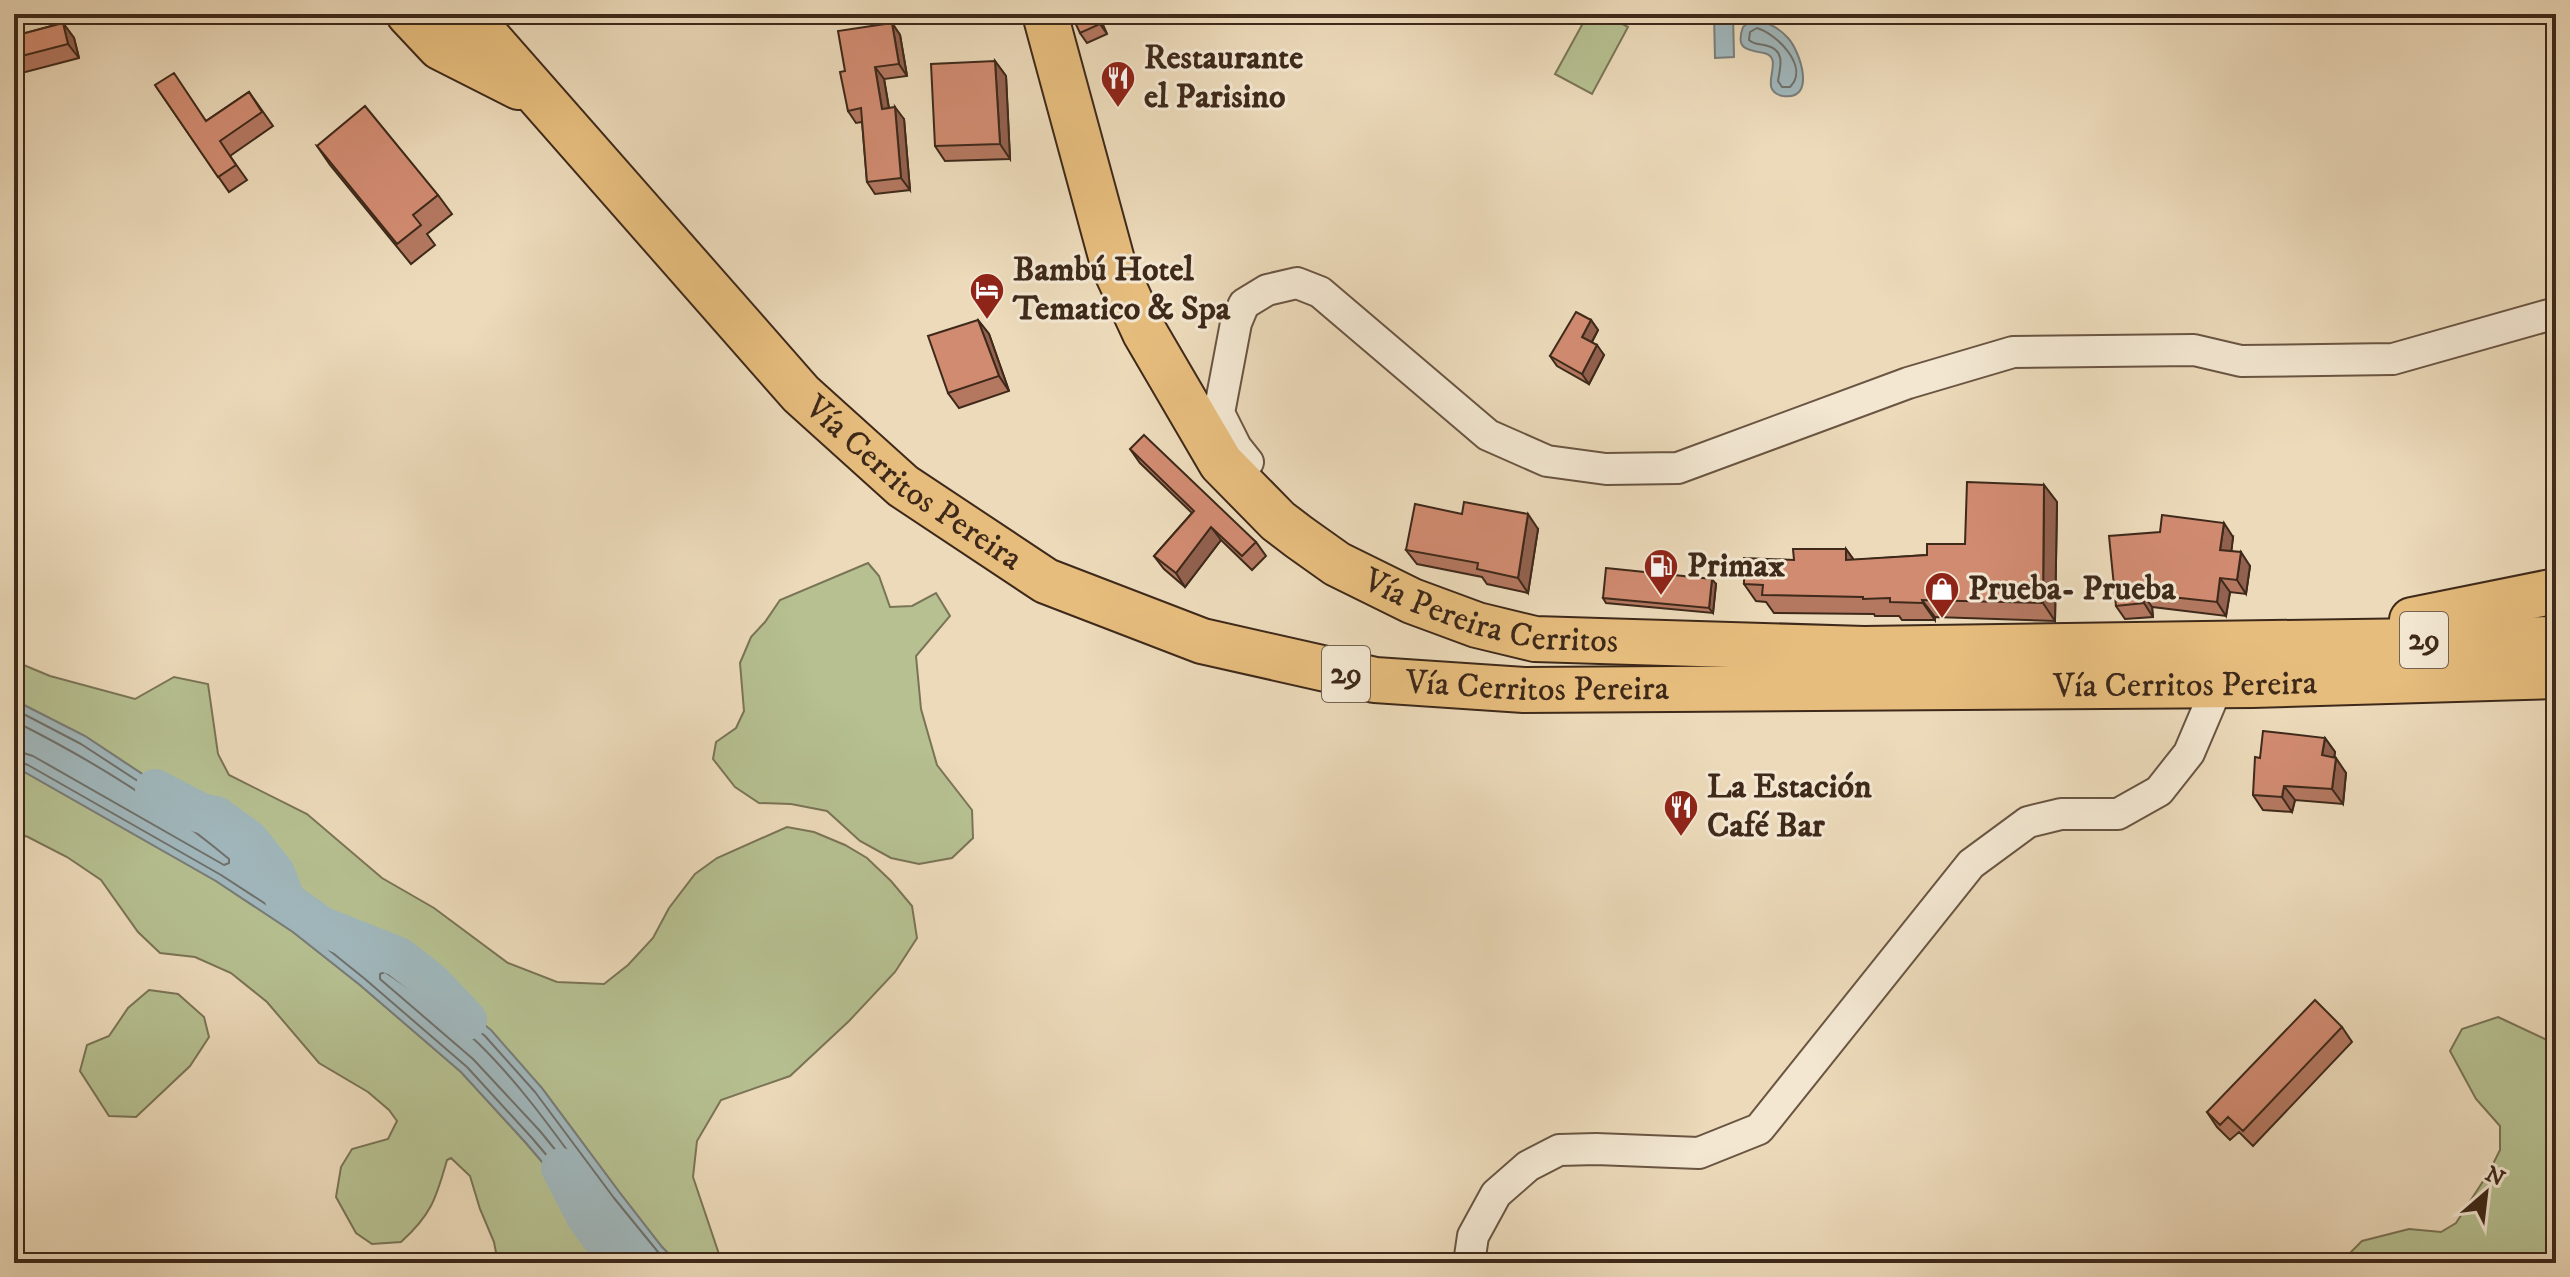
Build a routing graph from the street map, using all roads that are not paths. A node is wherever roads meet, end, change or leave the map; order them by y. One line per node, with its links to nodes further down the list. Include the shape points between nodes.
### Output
1 (409, 14): 4 (highway, via 440,47)
2 (467, 14): 4 (highway, Vía Cerritos Pereira / 29)
3 (1045, 14): 6 (highway, Vía Pereira Cerritos / 29, via 1113,264 1145,333 1221,463)
4 (540, 98): 14 (highway, Vía Cerritos Pereira / 29, via 801,394 903,486 1046,581 1202,641 1375,680 1524,690)
5 (2556, 313): 6 (street, via 2393,359 2241,361 2194,350 2013,352 1908,383 1678,468 1606,469 1547,461 1488,435 1320,292 1297,283 1267,290 1244,304 1219,413 1236,447 1279,495)
6 (1299, 537): 11 (highway, Vía Pereira Cerritos / 29, via 1337,564 1412,601 1535,639 1864,649)
7 (2556, 591): 9 (highway)
8 (2556, 604): 9 (highway)
9 (2466, 610): 11 (highway)
10 (2556, 639): 11 (highway, 29)
11 (2292, 641)
12 (2556, 676): 13 (highway, 29)
13 (2475, 677): 14 (highway, Vía Cerritos Pereira / 29); 15 (highway)
14 (2218, 685): 16 (street, via 2189,753 2159,791 2118,814 2061,814 2028,822 1971,864 1759,1129 1699,1153 1559,1150 1528,1166 1496,1194 1473,1236)
15 (2556, 692)
16 (1469, 1263)

